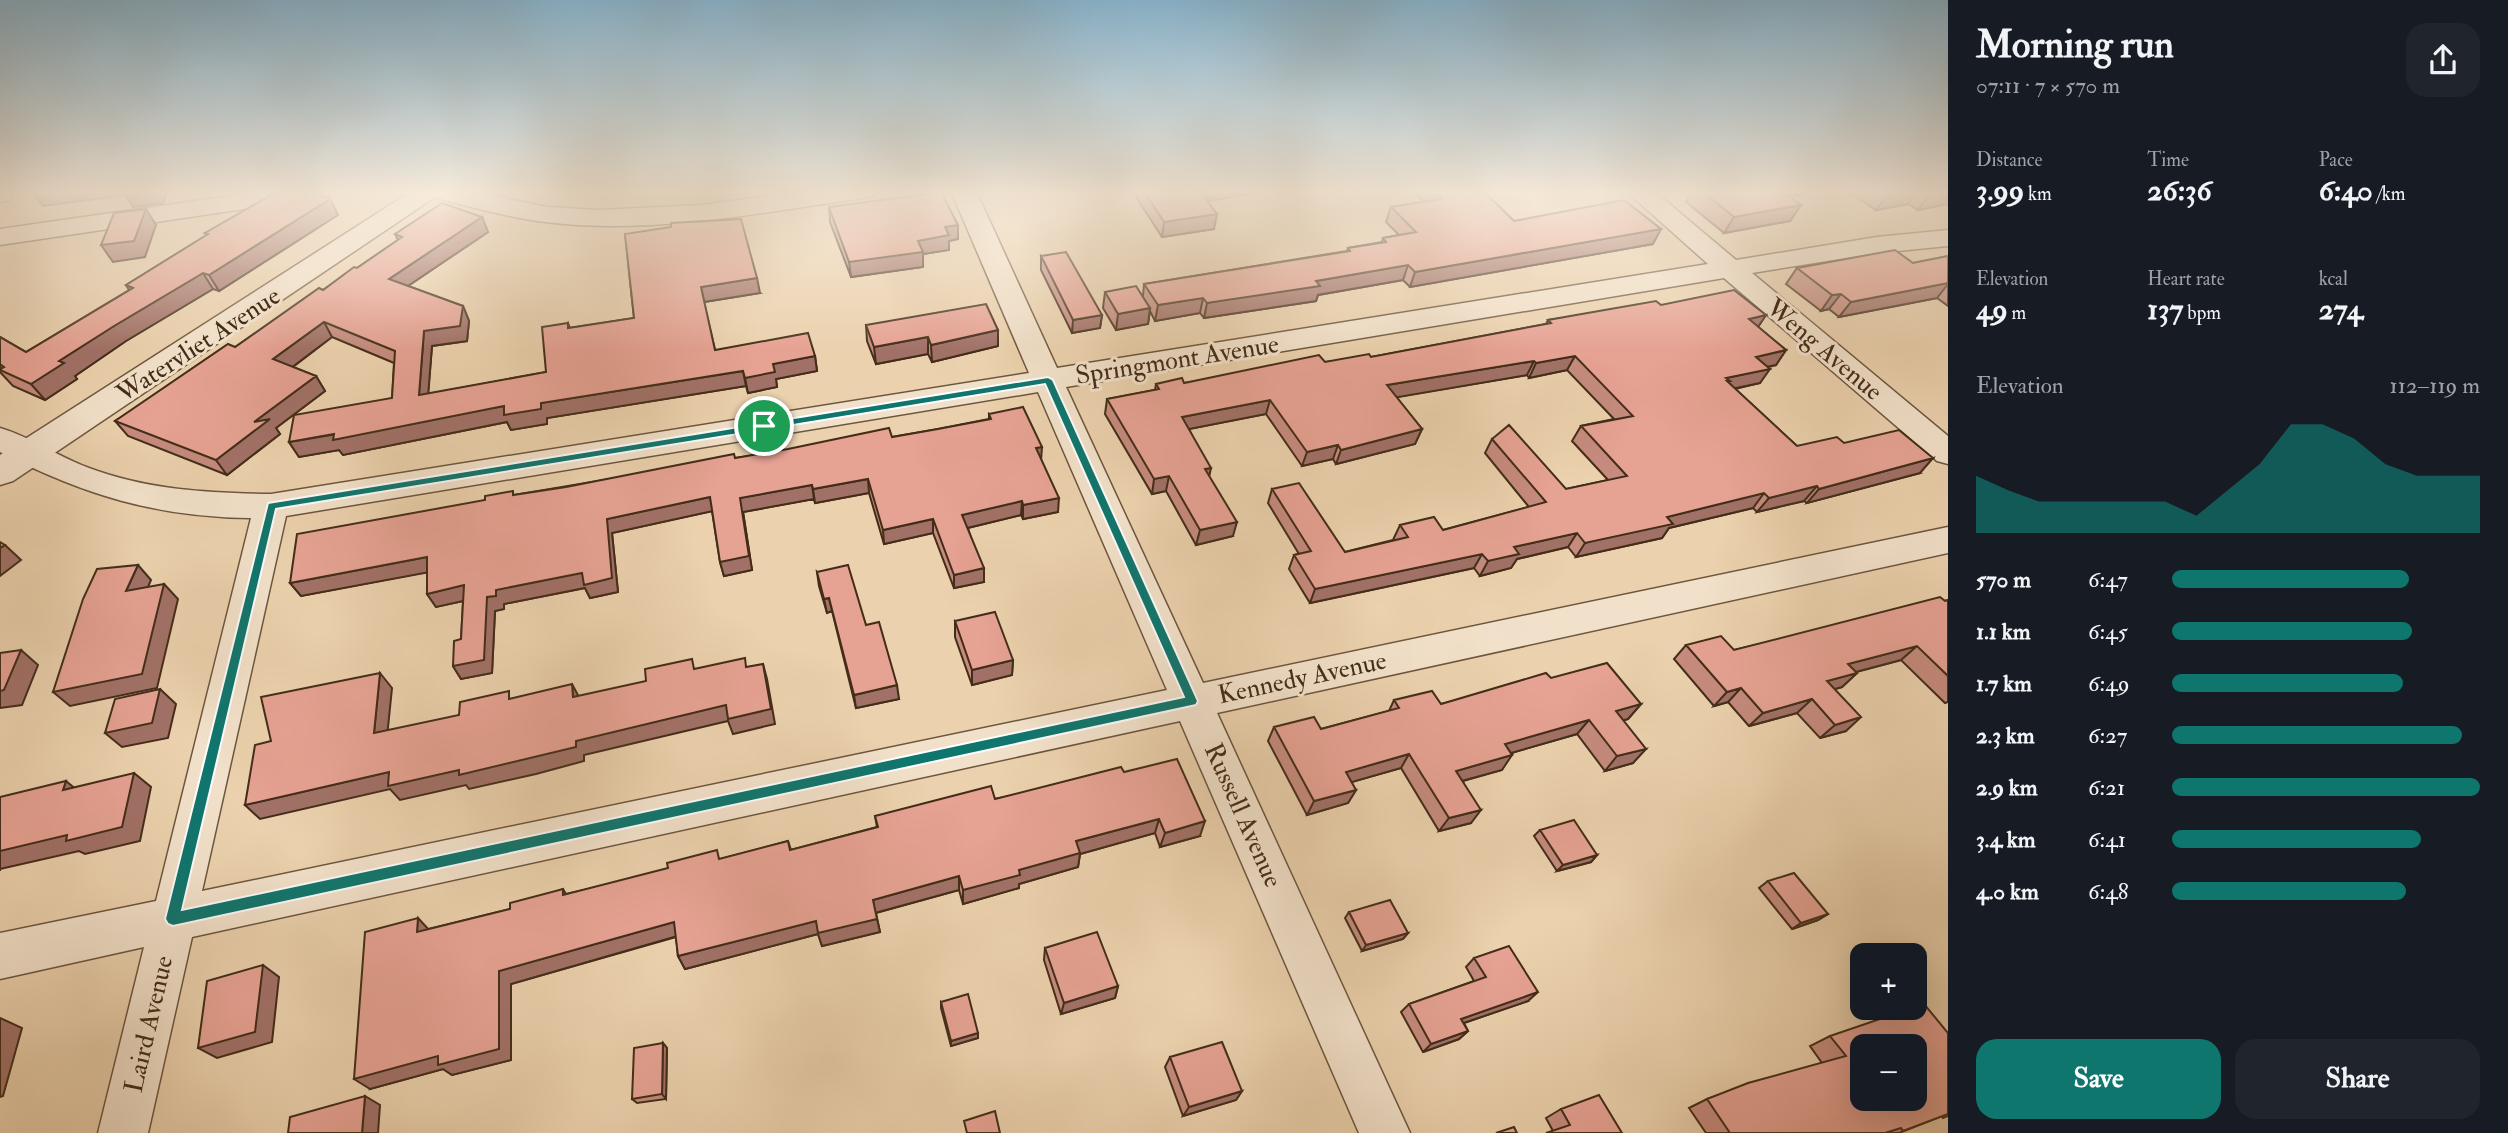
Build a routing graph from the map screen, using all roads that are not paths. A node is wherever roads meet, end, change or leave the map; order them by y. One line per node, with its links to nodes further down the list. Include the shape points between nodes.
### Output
1 (350, 244): 8 (street, Watervliet Avenue)
2 (987, 244): 6 (street, Russell Avenue)
3 (1700, 244): 5 (street, Weng Avenue)
4 (1888, 244): 5 (street, Springmont Avenue)
5 (1730, 269): 6 (street, Springmont Avenue); 9 (street, Weng Avenue)
6 (1048, 380): 11 (street, Springmont Avenue); 13 (street, Russell Avenue)
7 (0, 439): 8 (street, Springmont Avenue)
8 (30, 453): 10 (street, Watervliet Avenue); 11 (street, Springmont Avenue, via 76,476 117,489 186,503)
9 (1948, 453)
10 (0, 472)
11 (271, 506): 14 (street, Laird Avenue)
12 (1948, 540): 13 (street, Kennedy Avenue)
13 (1192, 701): 14 (street, Kennedy Avenue); 17 (street, Russell Avenue)
14 (173, 919): 15 (street, Kennedy Avenue); 16 (street, Laird Avenue)
15 (0, 956)
16 (123, 1133)
17 (1385, 1133)

